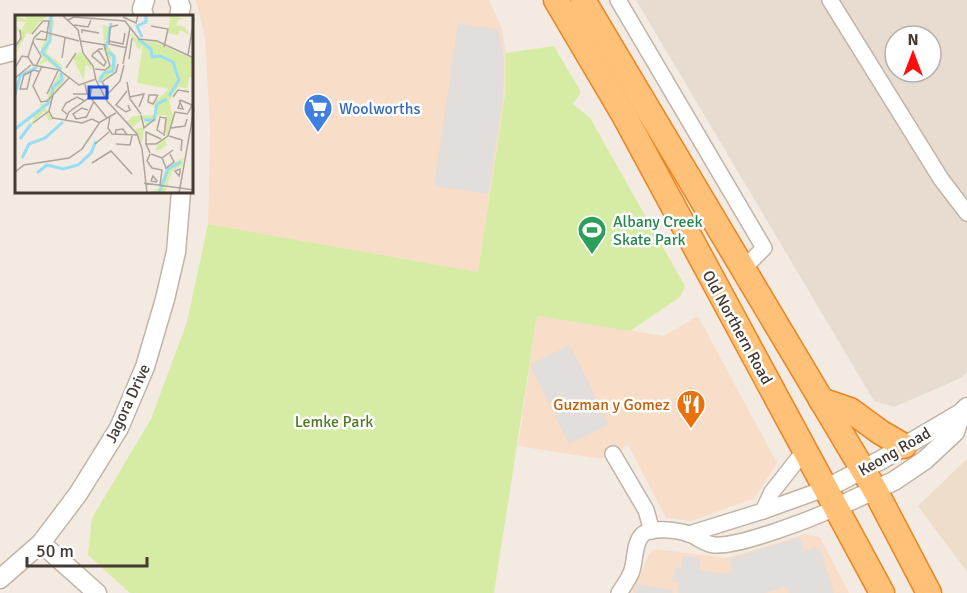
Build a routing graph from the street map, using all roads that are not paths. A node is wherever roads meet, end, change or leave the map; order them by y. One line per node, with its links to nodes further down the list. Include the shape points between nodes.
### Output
1 (178, 0): 6 (street)
2 (556, 0): 15 (highway, Old Northern Road, via 625,117)
3 (583, 0): 11 (highway, Old Northern Road)
4 (618, 0): 11 (street, Old Northern Road, via 764,248)
5 (830, 0): 10 (street, via 941,179)
6 (179, 15)
7 (15, 52): 8 (street)
8 (0, 56)
9 (181, 194): 23 (street, Jagora Drive, via 176,252 145,367 119,428 78,494)
10 (967, 213)
11 (742, 269): 12 (highway, Old Northern Road)
12 (821, 400): 14 (highway, via 850,410); 17 (highway, Old Northern Road)
13 (964, 410): 14 (street, Keong Road); 18 (street, Keong Road, via 955,432 944,444 902,476)
14 (904, 446): 17 (street, Keong Road)
15 (805, 450): 19 (highway, Old Northern Road); 20 (street, via 772,492)
16 (613, 454): 21 (street, via 646,510)
17 (862, 470): 18 (highway, Old Northern Road); 19 (street, Keong Road)
18 (875, 490): 19 (street, Keong Road); 28 (highway, Old Northern Road)
19 (832, 498): 20 (street); 22 (street, via 814,517 730,544 706,543); 27 (highway, Old Northern Road)
20 (763, 511): 22 (street)
21 (652, 531): 22 (street); 26 (street, via 643,534 637,544 632,571)
22 (688, 534)
23 (41, 543): 24 (street, Jagora Drive); 25 (street)
24 (0, 579)
25 (97, 593)
26 (619, 593)
27 (882, 593)
28 (928, 593)

